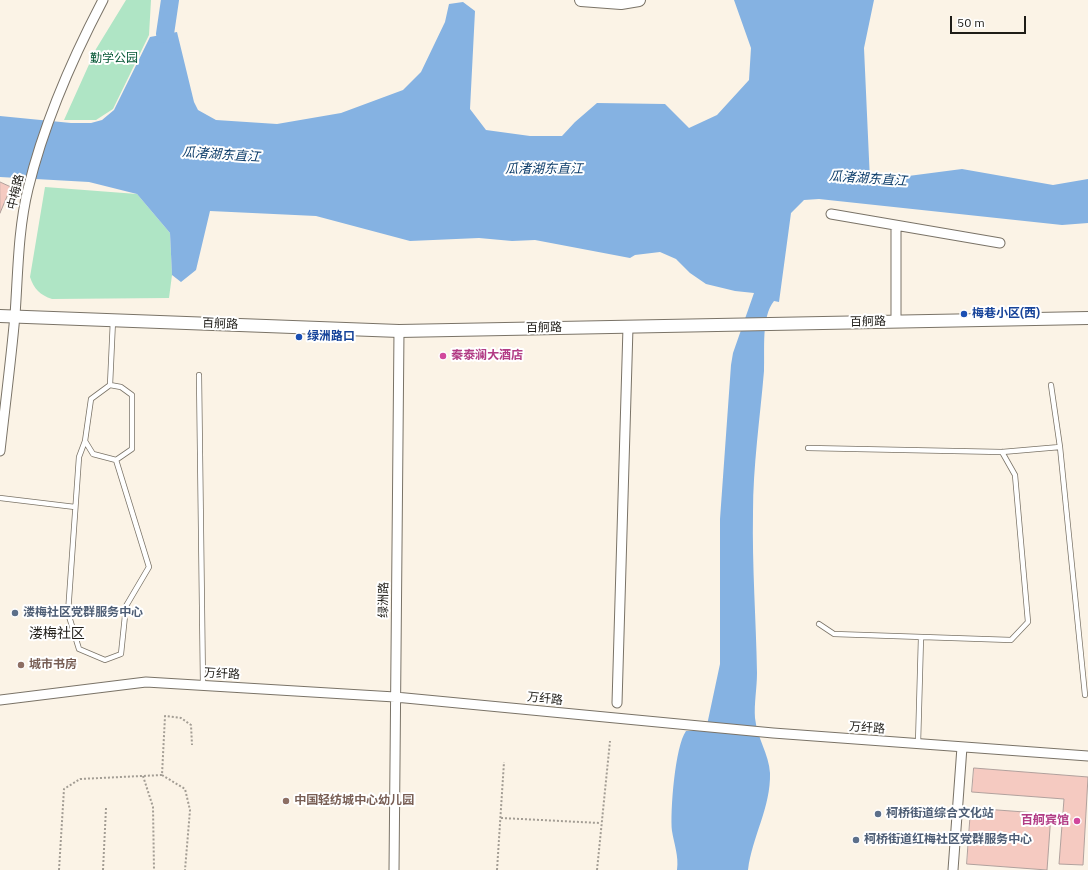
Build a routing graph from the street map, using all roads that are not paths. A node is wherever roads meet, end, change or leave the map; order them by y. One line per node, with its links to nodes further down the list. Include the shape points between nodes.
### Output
1 (103, 0): 8 (street, 中梅路, via 64,81 37,157 21,224)
2 (581, 0): 3 (street, via 621,3)
3 (639, 0)
4 (830, 214): 5 (street)
5 (896, 226): 6 (street); 11 (street)
6 (1000, 242)
7 (0, 316): 8 (street, 百舸路)
8 (14, 316): 10 (street, 百舸路); 20 (street, 中梅路)
9 (1088, 318): 11 (street, 百舸路)
10 (113, 320): 13 (street, 百舸路); 15 (lane)
11 (896, 322): 12 (street, 百舸路)
12 (628, 326): 13 (street, 百舸路); 31 (street)
13 (399, 331): 29 (street, 绿洲路)
14 (199, 375): 27 (lane)
15 (110, 385): 17 (lane, via 91,399); 22 (lane, via 122,386 132,395 132,449)
16 (1051, 385): 18 (lane)
17 (85, 441): 22 (lane, via 93,454); 24 (lane, via 80,457)
18 (1060, 447): 21 (lane); 28 (lane)
19 (808, 448): 21 (lane)
20 (0, 451)
21 (1002, 452): 26 (lane, via 1015,475 1028,622 1011,640)
22 (116, 460): 24 (lane, via 149,567 126,606 121,654 105,660 79,649 68,613)
23 (0, 498): 24 (lane)
24 (75, 507)
25 (819, 624): 26 (lane, via 834,634)
26 (921, 637): 32 (lane)
27 (203, 685): 29 (street, 万纤路); 30 (street, 万纤路, via 146,682)
28 (1085, 695)
29 (396, 696): 32 (street, 万纤路, via 686,726); 35 (street, 绿洲路)
30 (0, 700)
31 (617, 703)
32 (918, 744): 33 (street, 万纤路)
33 (962, 747): 34 (street, 万纤路); 36 (street)
34 (1088, 756)
35 (394, 870)
36 (953, 870)

